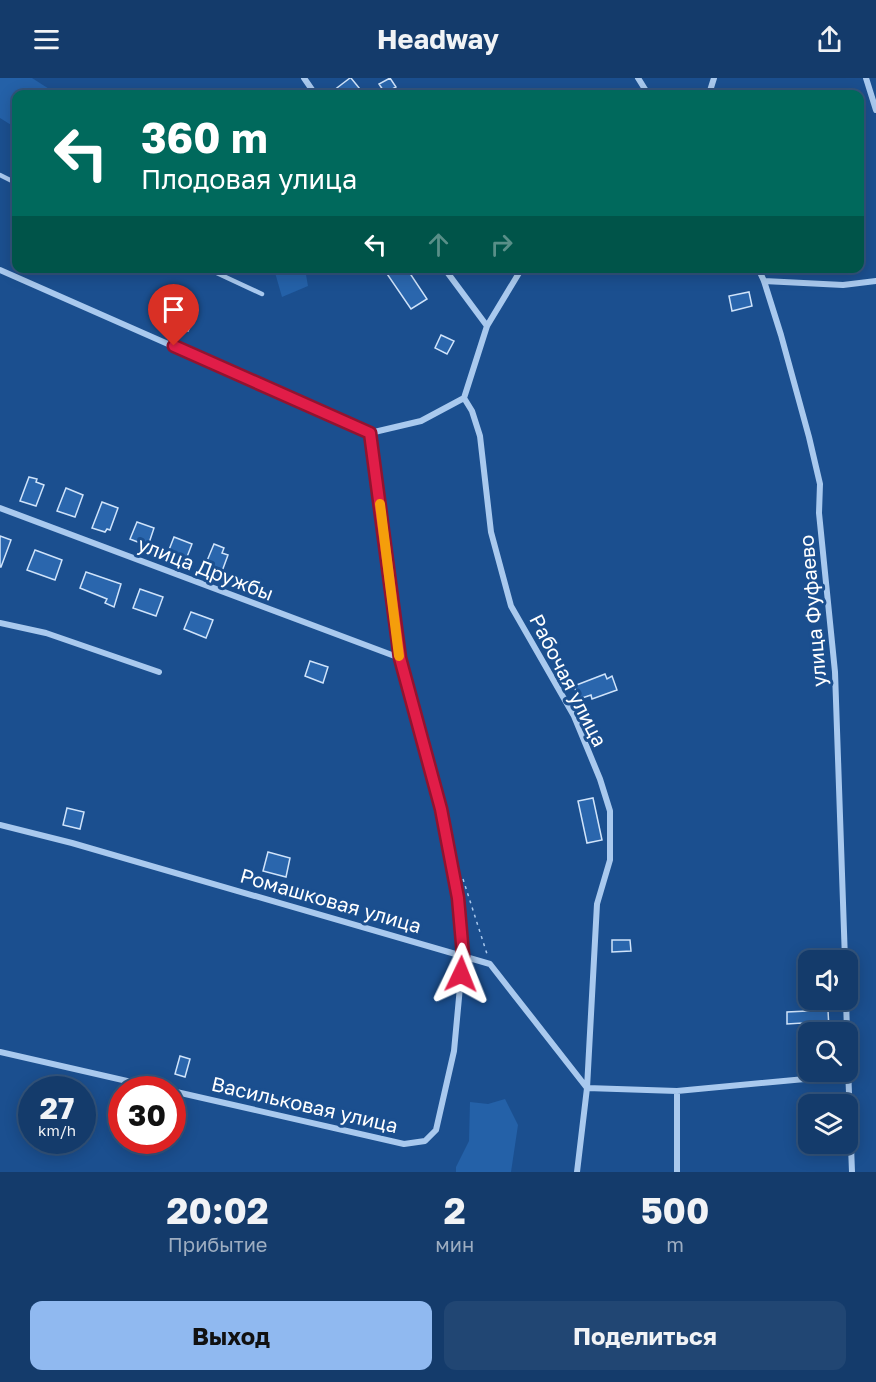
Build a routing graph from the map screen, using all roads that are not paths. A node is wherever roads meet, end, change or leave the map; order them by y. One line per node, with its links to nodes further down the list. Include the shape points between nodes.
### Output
1 (866, 78): 2 (street)
2 (876, 110)
3 (0, 270): 13 (street)
4 (217, 273): 10 (lane)
5 (448, 273): 11 (street)
6 (519, 273): 11 (street)
7 (760, 273): 8 (street, улица Фуфаево)
8 (764, 281): 9 (street, via 843,285); 19 (street, улица Фуфаево, via 820,484 819,513 835,672)
9 (876, 281)
10 (262, 294)
11 (487, 326): 12 (street)
12 (464, 398): 13 (street, via 421,422); 25 (street, Рабочая улица, via 480,436 491,532 511,606 574,716 610,811 610,860 597,904)
13 (370, 433): 16 (street, Васильковая улица)
14 (0, 508): 16 (street, улица Дружбы)
15 (0, 623): 17 (street, via 46,633)
16 (400, 658): 20 (street, Васильковая улица, via 441,809 458,898)
17 (159, 672)
18 (0, 825): 20 (street, Ромашковая улица)
19 (845, 950)
20 (463, 955): 25 (street, Ромашковая улица, via 490,964); 27 (street, Васильковая улица, via 454,1051 436,1130 425,1141 404,1144)
21 (0, 1052): 22 (street)
22 (108, 1077)
23 (798, 1077): 26 (street)
24 (848, 1082): 30 (street)
25 (587, 1088): 26 (street); 28 (street, Рабочая улица)
26 (677, 1091): 29 (street)
27 (186, 1094)
28 (577, 1172)
29 (677, 1172)
30 (852, 1172)

